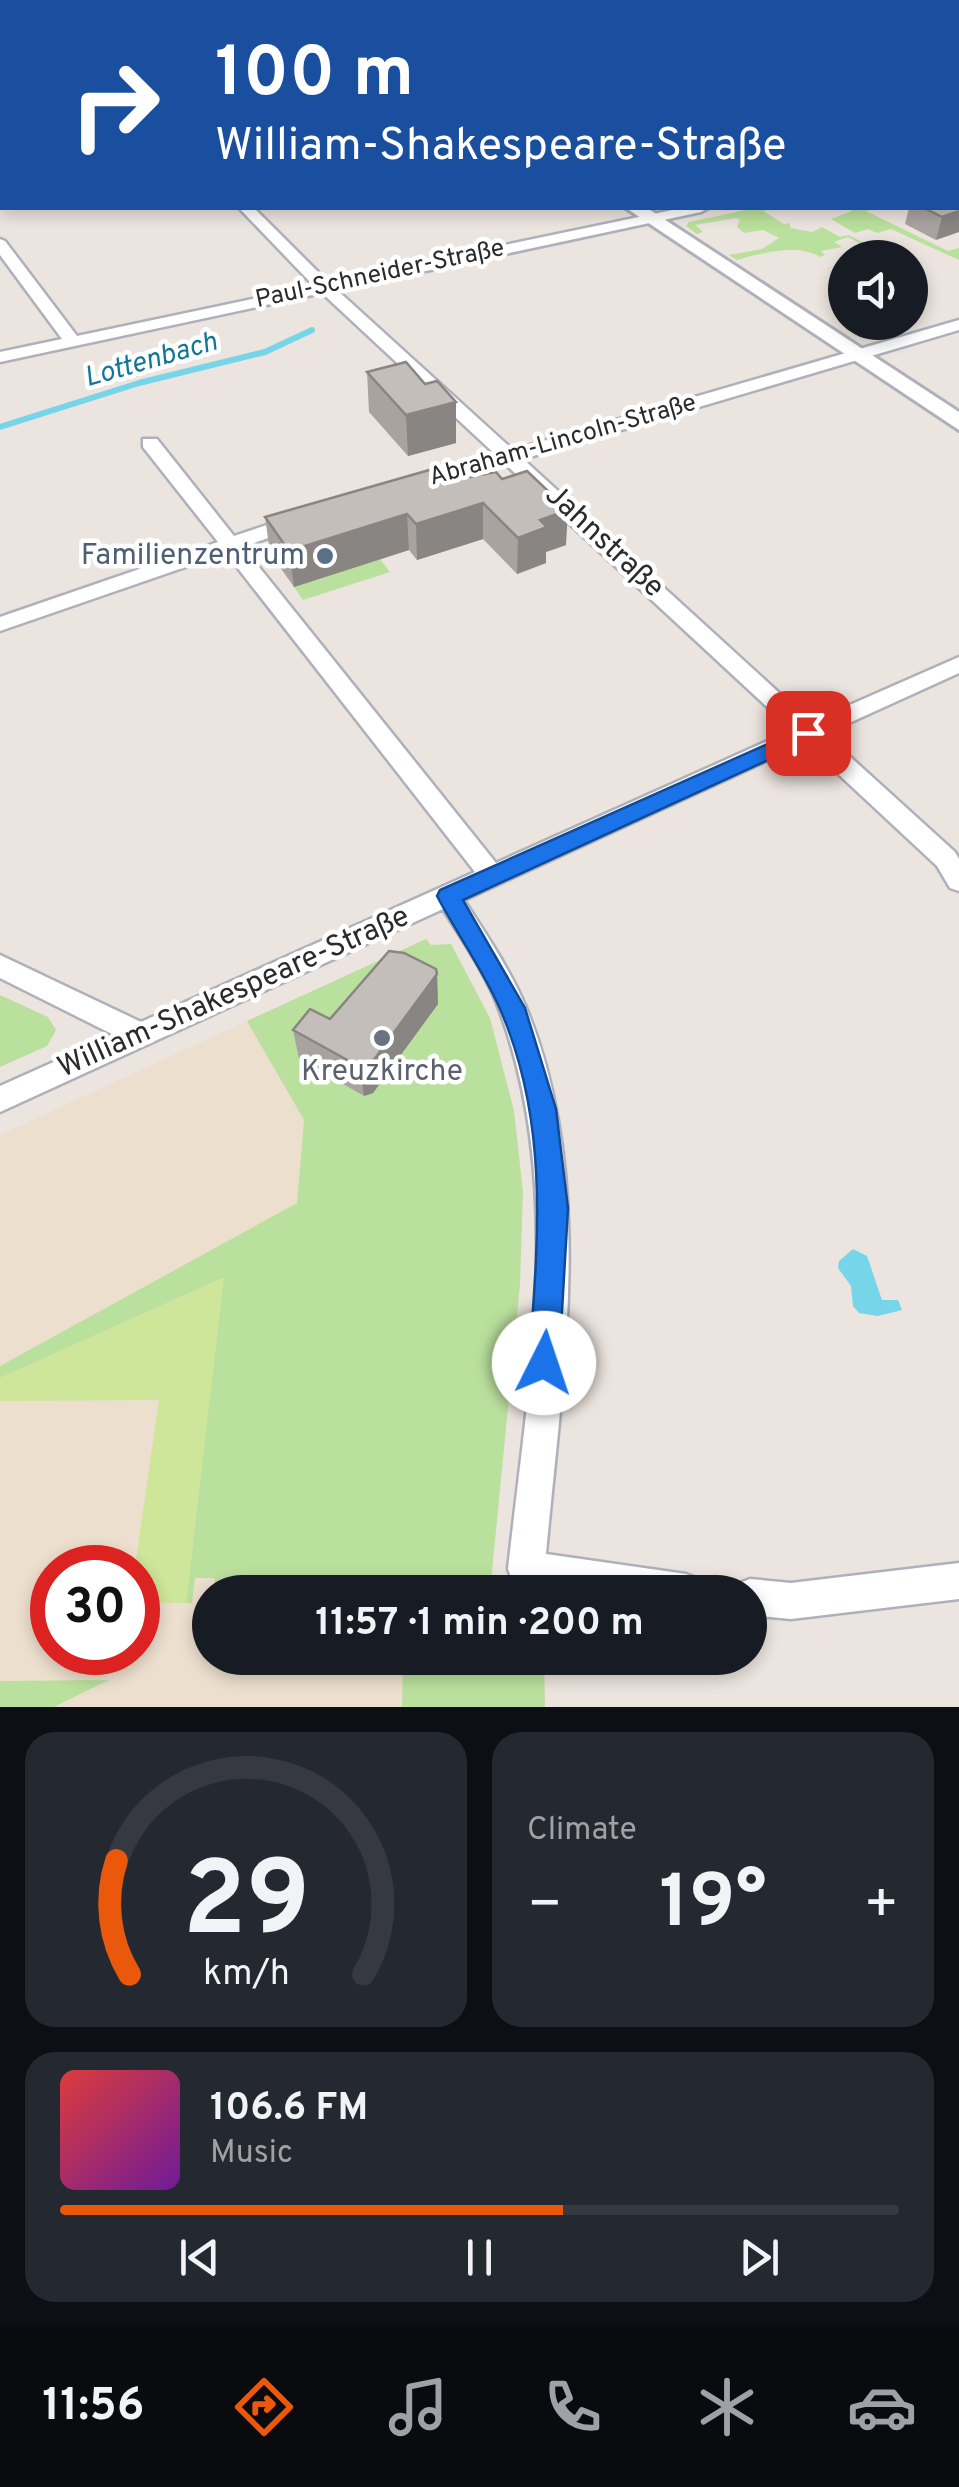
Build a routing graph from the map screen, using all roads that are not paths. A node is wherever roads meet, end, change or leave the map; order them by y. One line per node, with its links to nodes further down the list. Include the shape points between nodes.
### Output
1 (248, 210): 5 (street, Jahnstraße)
2 (677, 210): 3 (street, Paul-Schneider-Straße)
3 (642, 213): 5 (street, Paul-Schneider-Straße); 8 (street)
4 (0, 244): 7 (street)
5 (324, 287): 7 (street, Paul-Schneider-Straße); 12 (street, Jahnstraße)
6 (959, 324): 8 (street, Abraham-Lincoln-Straße)
7 (71, 339): 9 (street, Paul-Schneider-Straße)
8 (858, 355): 10 (street); 12 (street, Abraham-Lincoln-Straße)
9 (0, 357)
10 (959, 423)
11 (150, 443): 15 (street)
12 (511, 456): 13 (street, Abraham-Lincoln-Straße); 18 (street, Jahnstraße)
13 (410, 487)
14 (319, 515): 15 (street)
15 (231, 542): 16 (street); 19 (street)
16 (0, 624)
17 (959, 664): 18 (street, William-Shakespeare-Straße)
18 (808, 733): 19 (street, William-Shakespeare-Straße); 20 (street, Jahnstraße, via 946,859)
19 (492, 876): 21 (street, William-Shakespeare-Straße)
20 (959, 880)
21 (448, 896): 23 (street, William-Shakespeare-Straße); 25 (street, via 513,1008 543,1109 554,1208 526,1569)
22 (0, 966): 23 (street)
23 (141, 1036): 24 (street, William-Shakespeare-Straße)
24 (0, 1099)
25 (568, 1575)
26 (959, 1581): 27 (street)
27 (767, 1599)

